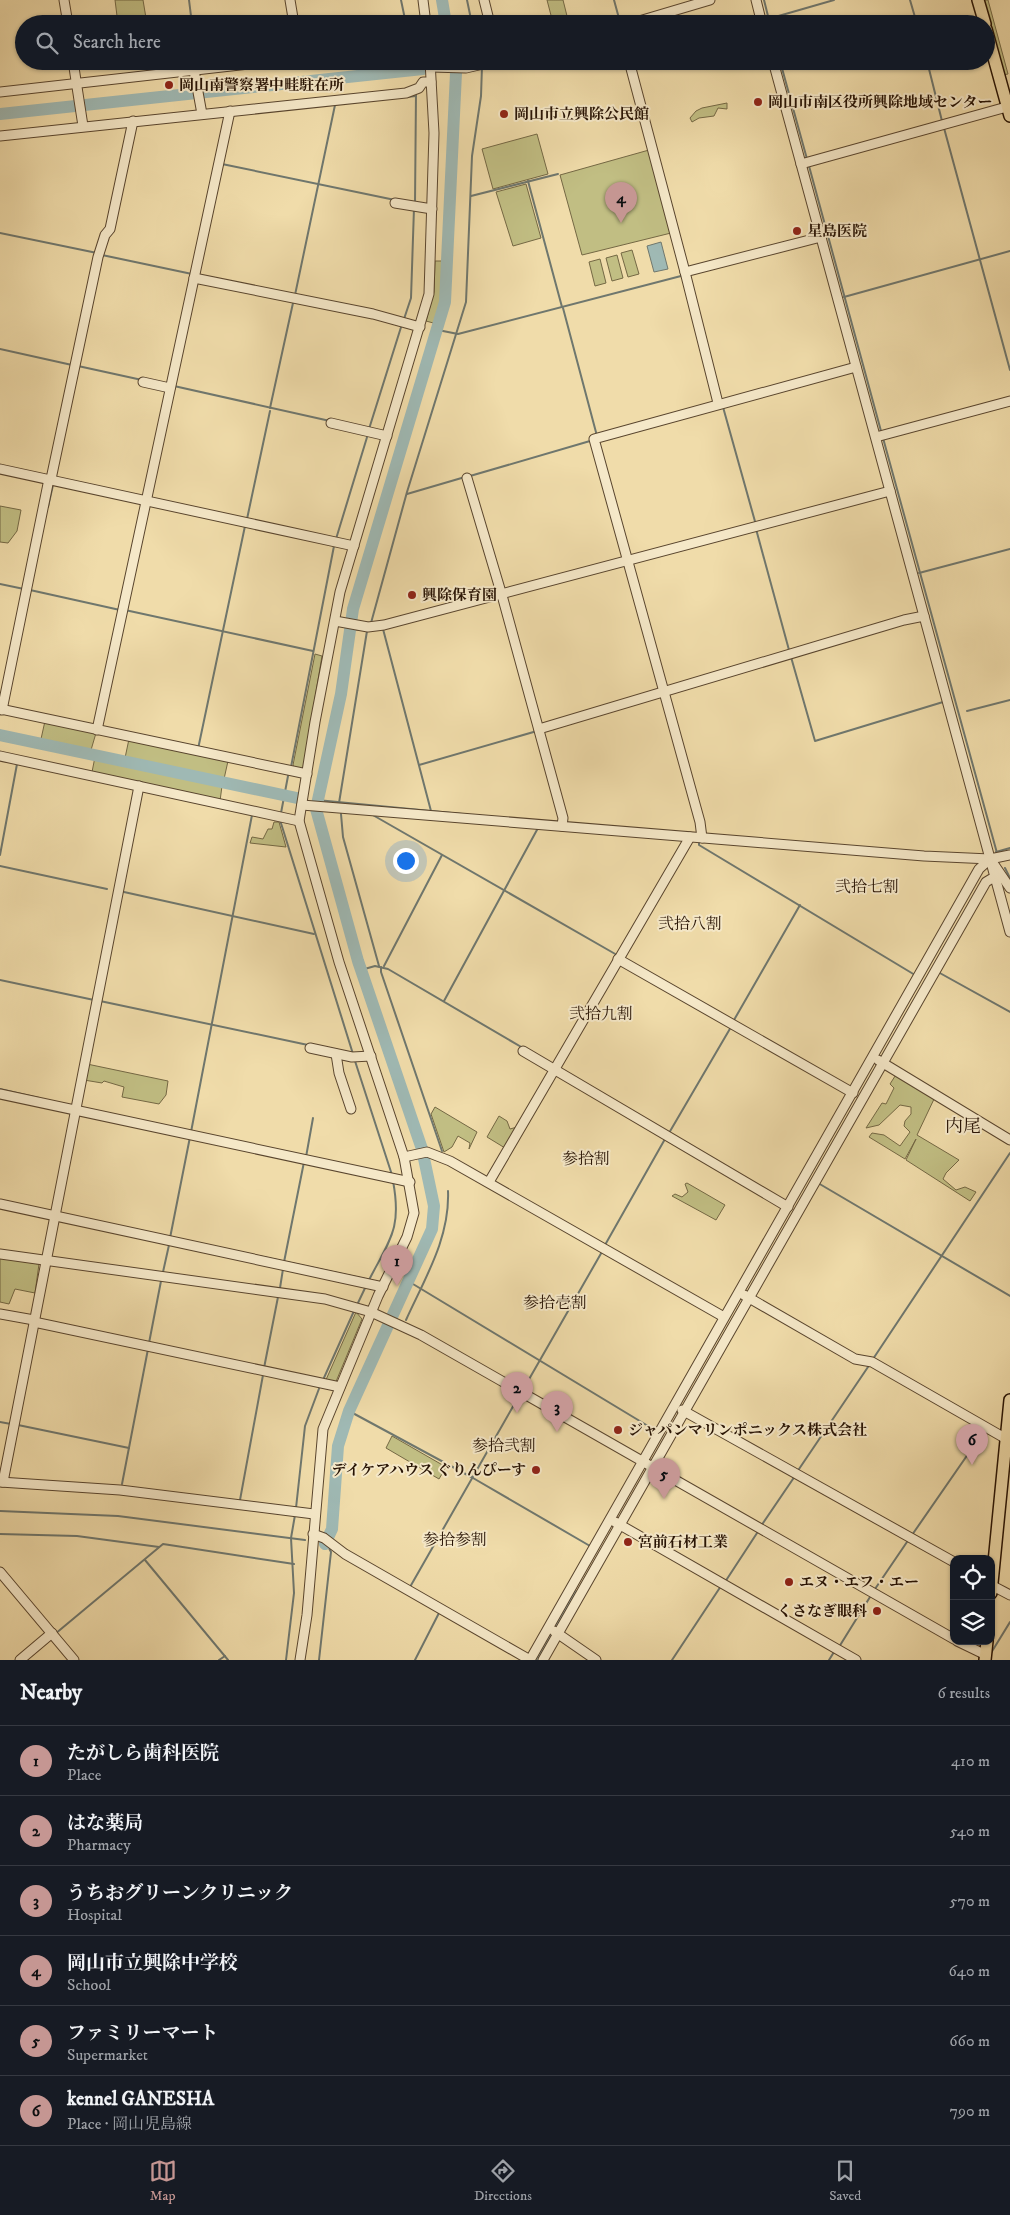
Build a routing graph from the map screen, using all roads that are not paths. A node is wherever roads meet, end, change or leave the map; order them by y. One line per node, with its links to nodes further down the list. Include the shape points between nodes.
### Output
1 (64, 0): 8 (street)
2 (290, 0): 9 (street)
3 (423, 0): 10 (street)
4 (484, 0): 11 (street)
5 (710, 0): 12 (street)
6 (756, 0): 13 (street)
7 (978, 0): 14 (main road)
8 (66, 15)
9 (292, 15)
10 (425, 15)
11 (488, 15)
12 (659, 15)
13 (760, 15)
14 (982, 15)
15 (995, 60): 24 (main road)
16 (74, 70): 22 (street)
17 (194, 70): 22 (street); 25 (street)
18 (431, 70): 21 (street)
19 (631, 70): 34 (street)
20 (776, 70): 30 (street)
21 (431, 82): 26 (street, via 422,82 416,90); 32 (street, via 434,133)
22 (76, 83): 23 (street); 28 (street)
23 (0, 92)
24 (1009, 109): 30 (street)
25 (202, 114): 26 (street); 27 (street)
26 (229, 114): 35 (street)
27 (133, 124): 28 (street); 47 (street, via 110,229 105,235 96,266)
28 (83, 126): 29 (street)
29 (0, 136)
30 (805, 163): 33 (street)
31 (395, 203): 32 (street)
32 (432, 209): 36 (street, via 431,285)
33 (821, 237): 34 (street); 37 (street)
34 (685, 272): 41 (street)
35 (194, 278): 36 (street); 39 (street)
36 (420, 327): 43 (street)
37 (856, 367): 41 (street, via 721,405); 44 (street)
38 (144, 382): 39 (street)
39 (170, 388): 49 (street)
40 (1010, 401): 44 (street)
41 (718, 403): 51 (street, via 595,438)
42 (331, 423): 43 (street)
43 (387, 436): 50 (street)
44 (880, 436): 48 (street)
45 (0, 469): 47 (street)
46 (467, 478): 52 (street)
47 (51, 479): 49 (street); 56 (street)
48 (890, 491): 51 (street); 53 (street)
49 (147, 500): 50 (street); 57 (street)
50 (354, 546): 54 (street)
51 (628, 561): 52 (street); 55 (street)
52 (502, 595): 54 (street, via 384,625 368,627); 58 (street)
53 (924, 616): 55 (street); 68 (street, via 955,712)
54 (335, 621): 60 (street)
55 (664, 691): 58 (street); 65 (street)
56 (1, 709): 57 (street)
57 (98, 728): 60 (street)
58 (539, 730): 64 (street)
59 (0, 756): 61 (street)
60 (307, 774): 62 (street)
61 (138, 789): 63 (street); 81 (street)
62 (304, 805): 63 (street); 64 (street)
63 (299, 821): 76 (street, via 339,962)
64 (562, 823): 66 (street)
65 (702, 835): 66 (street); 68 (street)
66 (690, 837): 72 (street)
67 (1010, 855): 68 (street)
68 (990, 859): 70 (street); 71 (street); 77 (street, via 979,869)
69 (990, 879): 77 (street)
70 (1010, 888)
71 (1010, 932)
72 (619, 957): 78 (street); 79 (street)
73 (310, 1048): 75 (street)
74 (523, 1052): 78 (street)
75 (336, 1054): 76 (street); 82 (street, via 338,1073)
76 (371, 1056): 86 (street)
77 (880, 1060): 79 (street); 83 (street); 84 (street)
78 (554, 1069): 88 (street); 90 (street)
79 (853, 1092): 83 (street)
80 (0, 1094): 81 (street)
81 (75, 1109): 87 (street); 91 (street)
82 (351, 1109)
83 (845, 1119): 85 (street)
84 (1010, 1140)
85 (832, 1142): 90 (street); 95 (street, via 815,1181)
86 (404, 1157): 87 (street); 88 (street, via 423,1152 438,1155)
87 (410, 1182): 94 (street, via 413,1220)
88 (489, 1182): 98 (street)
89 (0, 1204): 91 (street)
90 (788, 1207): 95 (street)
91 (54, 1216): 93 (street); 94 (street)
92 (0, 1254): 93 (street)
93 (46, 1261): 96 (street, via 317,1298); 99 (street)
94 (383, 1287): 96 (street)
95 (745, 1296): 98 (street); 102 (street); 103 (street, via 855,1359 872,1362)
96 (371, 1312): 100 (street); 104 (street, via 390,1319)
97 (0, 1314): 99 (street)
98 (724, 1317): 102 (street)
99 (34, 1321): 100 (street); 105 (street)
100 (340, 1387): 106 (street, via 321,1438)
101 (1010, 1400): 103 (main road)
102 (682, 1409): 104 (street); 110 (street)
103 (1008, 1440): 109 (main road)
104 (648, 1464): 107 (street); 116 (street)
105 (1, 1482): 106 (street, via 120,1490)
106 (314, 1514): 108 (street)
107 (617, 1522): 114 (street); 125 (street)
108 (313, 1534): 121 (street); 122 (street)
109 (995, 1558)
110 (950, 1560)
111 (0, 1572): 115 (street)
112 (995, 1587): 113 (street)
113 (1010, 1595)
114 (554, 1633): 122 (street); 123 (street); 124 (street)
115 (53, 1634): 119 (street); 120 (street)
116 (950, 1637)
117 (964, 1645): 118 (street)
118 (986, 1657)
119 (20, 1660)
120 (74, 1660)
121 (300, 1660)
122 (530, 1660)
123 (543, 1660)
124 (596, 1660)
125 (856, 1660)

